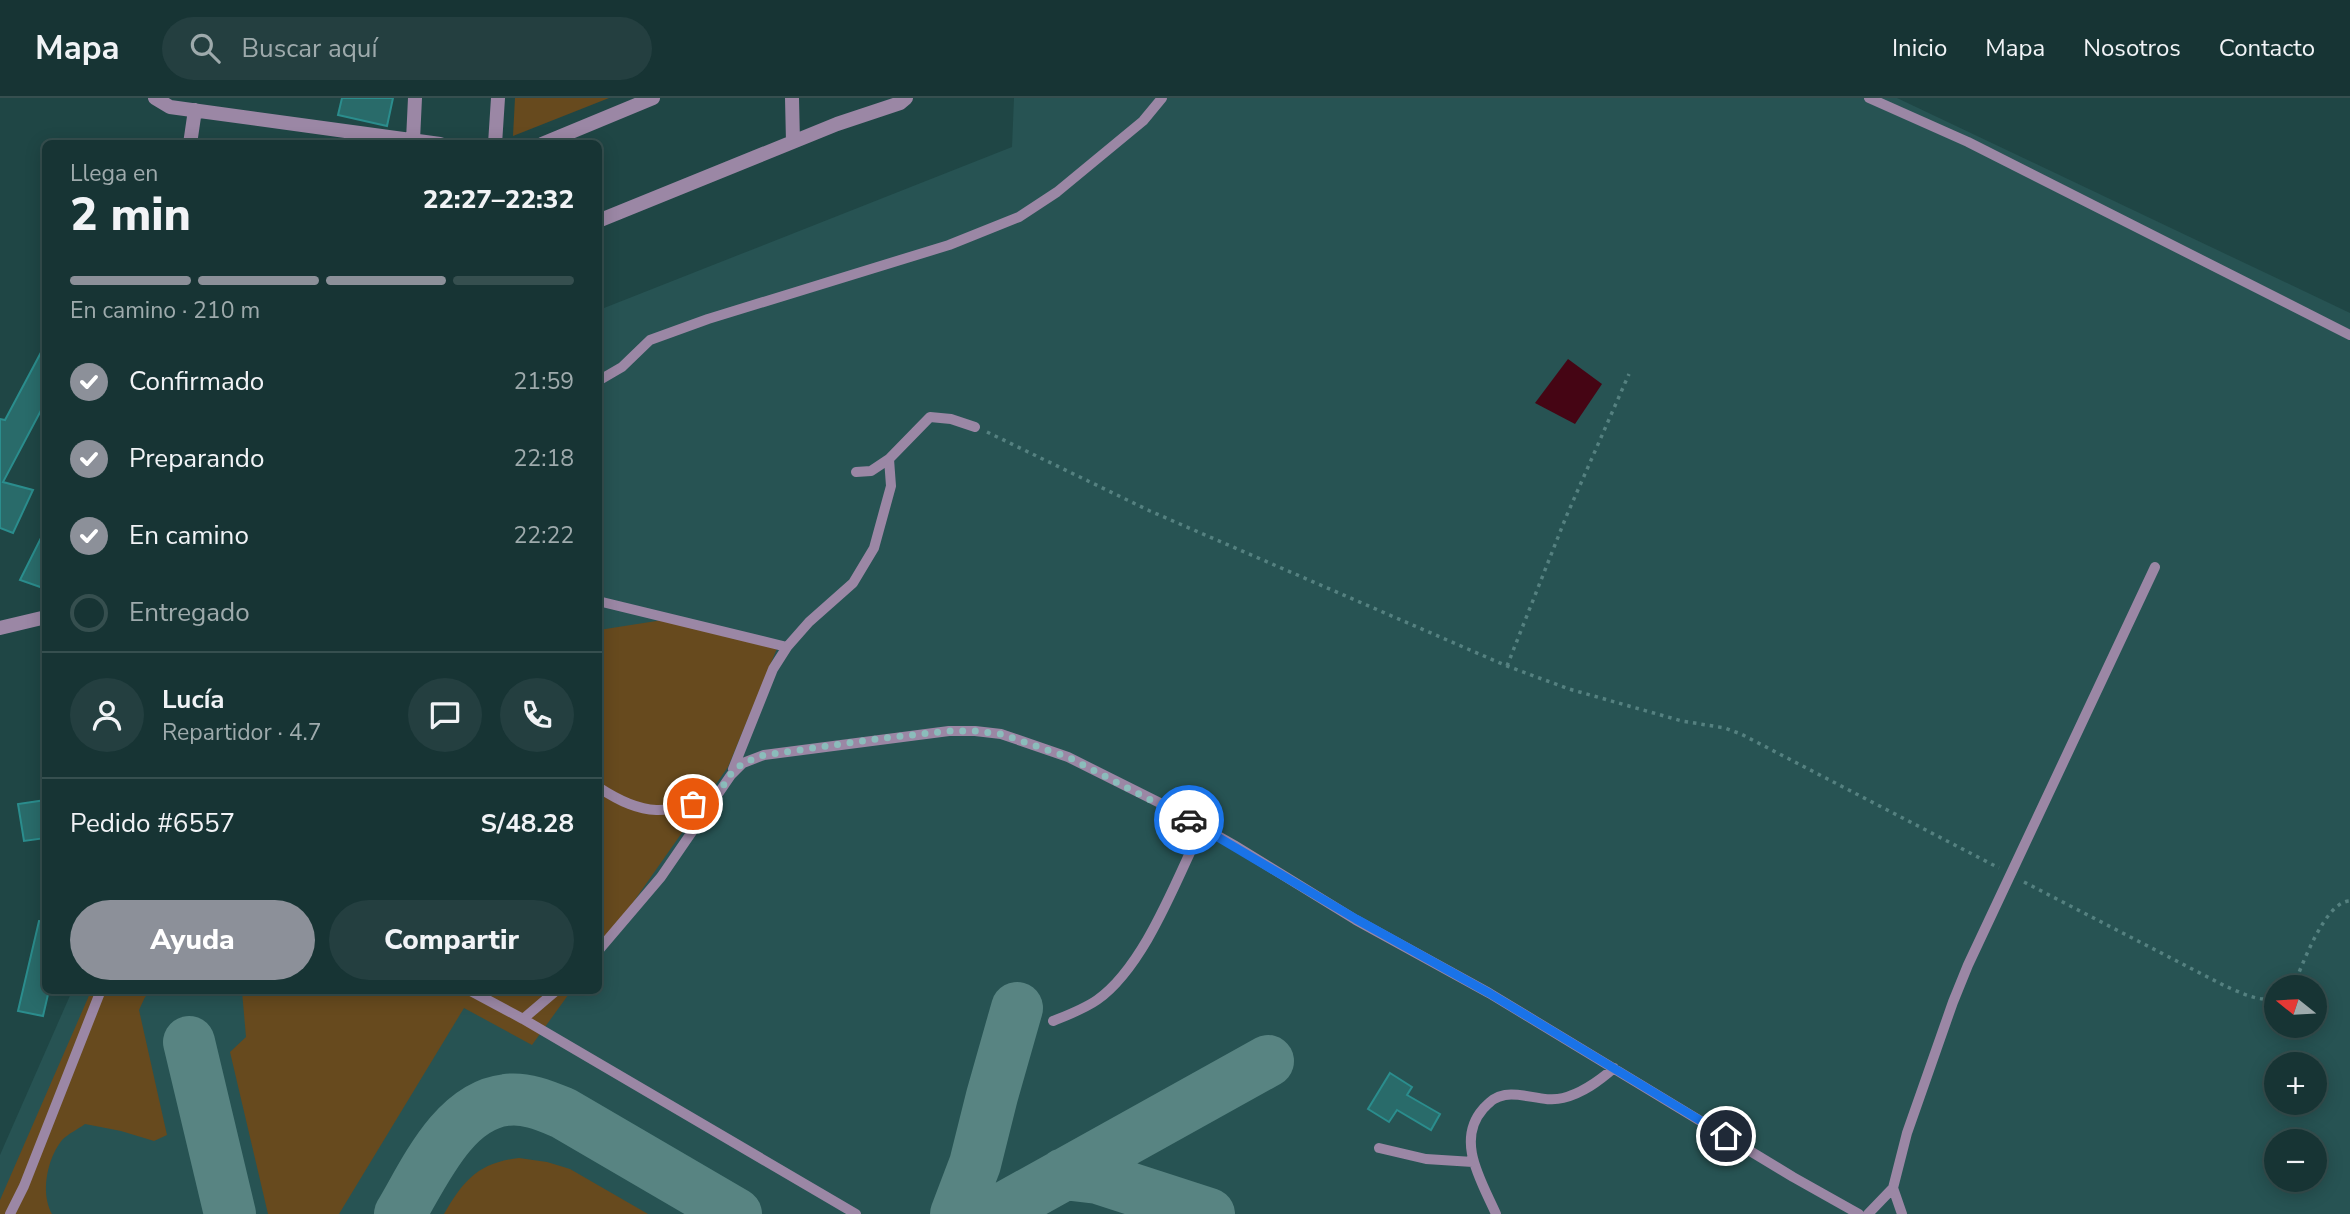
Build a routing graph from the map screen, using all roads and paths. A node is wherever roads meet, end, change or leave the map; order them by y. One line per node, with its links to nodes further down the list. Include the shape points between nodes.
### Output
1 (155, 98): 9 (street, via 170,107)
2 (415, 98): 11 (street)
3 (498, 98): 12 (street)
4 (653, 98): 13 (street)
5 (792, 98): 14 (street)
6 (906, 98): 14 (street)
7 (1162, 98): 18 (lane, via 1143,121 1019,217 949,246 650,340)
8 (1869, 98): 16 (lane, via 1968,142)
9 (194, 110): 10 (street); 11 (street)
10 (190, 140)
11 (413, 140)
12 (495, 140)
13 (551, 140)
14 (793, 142): 15 (street)
15 (602, 219)
16 (2350, 335)
17 (1629, 374): 27 (path)
18 (602, 379)
19 (975, 427): 20 (lane, via 930,417); 27 (path, via 1150,511)
20 (889, 459): 21 (lane, via 871,471); 26 (lane, via 891,486 874,548 853,583)
21 (856, 472)
22 (2155, 566): 32 (lane)
23 (602, 602): 26 (lane)
24 (42, 618): 25 (street)
25 (0, 628)
26 (787, 647): 28 (lane, via 773,669)
27 (1507, 666): 32 (path, via 1682,721 1733,731)
28 (730, 775): 30 (lane); 31 (lane, via 743,763 764,755 897,736 975,731 1001,734 1068,757)
29 (602, 790): 30 (lane, via 622,803 647,810 672,809)
30 (718, 794): 34 (lane, via 661,877)
31 (1202, 827): 41 (lane, via 1130,966 1096,1000); 42 (lane)
32 (2011, 875): 39 (path, via 2225,986); 45 (lane, via 1952,1002)
33 (2350, 901): 35 (path, via 2329,912)
34 (602, 946)
35 (2299, 975)
36 (99, 994): 46 (lane)
37 (476, 994): 40 (lane)
38 (552, 994): 40 (lane)
39 (2264, 998)
40 (523, 1019): 47 (lane)
41 (1053, 1021)
42 (1614, 1068): 44 (lane, via 1592,1086 1564,1098 1507,1094 1493,1098 1477,1117 1470,1138); 49 (lane)
43 (1379, 1148): 44 (lane, via 1426,1159)
44 (1473, 1162): 48 (lane)
45 (1893, 1188): 50 (lane); 51 (lane)
46 (13, 1212)
47 (856, 1214)
48 (1496, 1214)
49 (1859, 1214)
50 (1868, 1214)
51 (1902, 1214)

